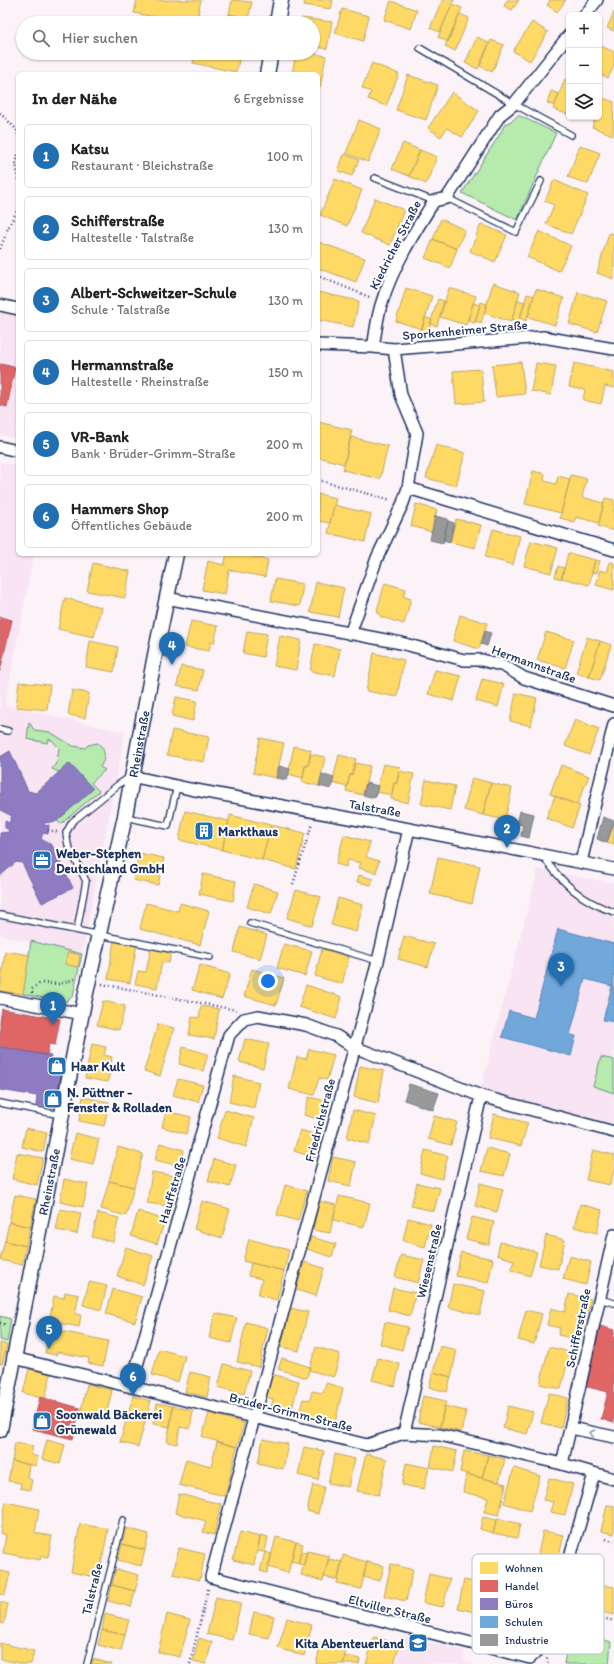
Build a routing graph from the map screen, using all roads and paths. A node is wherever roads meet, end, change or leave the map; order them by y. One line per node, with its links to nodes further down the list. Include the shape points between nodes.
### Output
1 (282, 0): 4 (street)
2 (597, 0): 3 (street)
3 (587, 12)
4 (279, 16)
5 (566, 39): 9 (street)
6 (420, 48): 9 (lane)
7 (270, 60): 8 (street)
8 (267, 72)
9 (514, 104): 12 (lane); 15 (street, via 500,115)
10 (0, 112): 11 (path)
11 (16, 129)
12 (571, 135)
13 (375, 178): 16 (lane, Kiedricher Straße)
14 (541, 181): 15 (lane, via 516,232)
15 (447, 198): 16 (street, Kiedricher Straße)
16 (434, 201): 20 (street, Kiedricher Straße, via 415,232)
17 (16, 213): 18 (path)
18 (0, 249)
19 (320, 277): 20 (path, Kiedricher Straße)
20 (382, 302): 24 (street, Kiedricher Straße)
21 (0, 305): 22 (street)
22 (16, 309)
23 (320, 345): 24 (street, Sporkenheimer Straße)
24 (373, 347): 25 (street, Sporkenheimer Straße)
25 (394, 349): 26 (street, Sporkenheimer Straße, via 543,337); 30 (street, via 402,395 417,432)
26 (614, 349)
27 (0, 447): 28 (street)
28 (16, 451)
29 (320, 481): 31 (path)
30 (408, 488): 31 (street); 32 (street)
31 (403, 503): 35 (street, via 377,558)
32 (614, 550)
33 (176, 556): 34 (street, Rheinstraße)
34 (166, 598): 35 (street, Hermannstraße); 40 (street, Rheinstraße)
35 (350, 634): 36 (street, Hermannstraße, via 401,643 464,660 482,660 504,666 524,678)
36 (614, 706)
37 (614, 724): 46 (street)
38 (0, 729): 39 (lane)
39 (8, 731)
40 (131, 776): 41 (street, Talstraße); 42 (street, Rheinstraße); 52 (lane, via 72,822 66,833 68,845 86,881)
41 (177, 786): 42 (lane, via 168,826); 44 (street, Talstraße)
42 (125, 816): 53 (street, Rheinstraße)
43 (312, 823): 48 (path)
44 (409, 829): 45 (street, Talstraße); 55 (street, Friedrichstraße)
45 (542, 855): 46 (street, Talstraße); 49 (lane, via 569,888 586,900)
46 (581, 862): 47 (street, Talstraße)
47 (614, 869)
48 (293, 884)
49 (614, 912)
50 (0, 915): 52 (lane)
51 (250, 923): 55 (lane)
52 (77, 930): 53 (lane)
53 (100, 934): 54 (lane); 60 (street, Rheinstraße)
54 (210, 957)
55 (378, 961): 62 (street, Friedrichstraße)
56 (79, 977): 59 (path, via 59,984 40,983 32,990)
57 (100, 984): 61 (path)
58 (0, 998): 59 (street)
59 (31, 1004): 60 (street)
60 (82, 1014): 65 (street, Rheinstraße)
61 (258, 1016): 62 (street, via 306,1025 336,1036); 71 (street, Hauffstraße, via 244,1019 229,1035)
62 (354, 1047): 63 (street); 72 (street, Friedrichstraße)
63 (483, 1093): 66 (street); 75 (street, Wiesenstraße)
64 (0, 1103): 65 (lane)
65 (63, 1116): 70 (street, Rheinstraße)
66 (614, 1132)
67 (614, 1235): 68 (street, Schifferstraße)
68 (598, 1299): 69 (lane); 73 (street, Schifferstraße)
69 (614, 1303)
70 (14, 1358): 71 (street, Brüder-Grimm-Straße); 74 (street, Rheinstraße)
71 (131, 1387): 72 (street, Brüder-Grimm-Straße)
72 (253, 1418): 75 (street, Brüder-Grimm-Straße, via 367,1445); 84 (street)
73 (571, 1428): 76 (street, one-way to 73); 77 (street)
74 (0, 1430)
75 (404, 1433): 77 (street, Brüder-Grimm-Straße, via 440,1435)
76 (614, 1437)
77 (562, 1464): 78 (street, Brüder-Grimm-Straße)
78 (594, 1474): 79 (street, Brüder-Grimm-Straße); 83 (street, Eltviller Straße)
79 (614, 1479)
80 (123, 1520): 90 (lane, Talstraße)
81 (606, 1539): 82 (path)
82 (614, 1541)
83 (571, 1554)
84 (211, 1577): 87 (street, Eltviller Straße); 91 (path)
85 (604, 1618): 86 (path)
86 (614, 1621)
87 (472, 1643)
88 (514, 1654): 89 (street, Eltviller Straße, via 530,1658)
89 (535, 1654)
90 (87, 1664)
91 (190, 1664)

